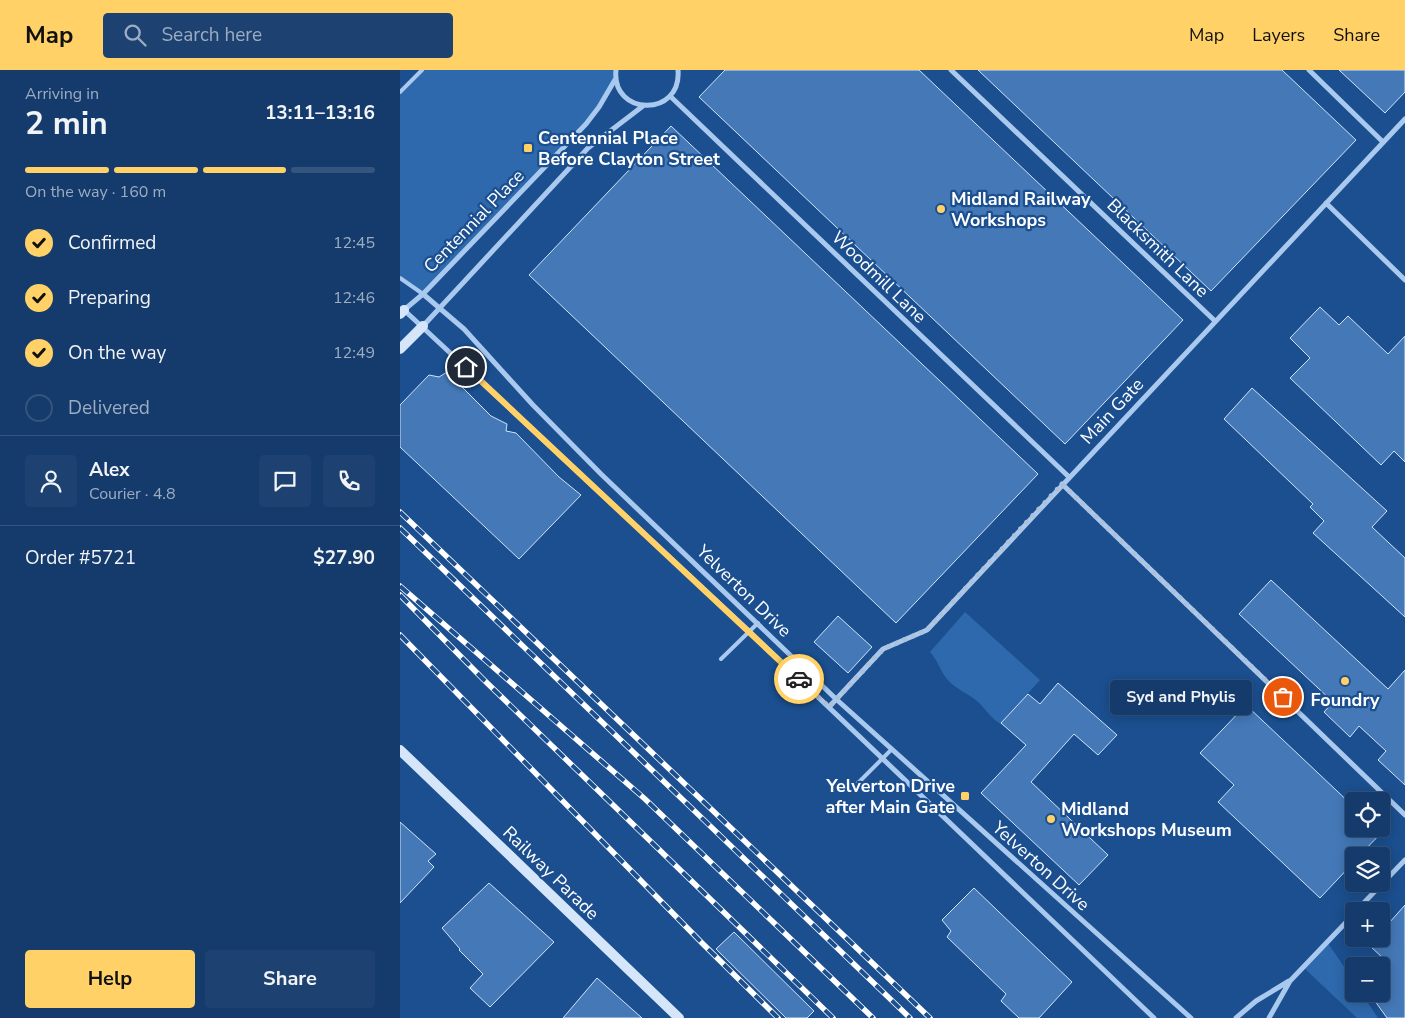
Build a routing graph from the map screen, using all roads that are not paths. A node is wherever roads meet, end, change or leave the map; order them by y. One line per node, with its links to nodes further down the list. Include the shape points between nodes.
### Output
1 (422, 70): 6 (lane)
2 (678, 70): 7 (street, via 678,81)
3 (951, 70): 17 (street, Blacksmith Lane)
4 (1309, 70): 10 (street)
5 (616, 73): 8 (street, via 624,96); 14 (street, Centennial Place, via 599,108 586,124)
6 (400, 92)
7 (670, 96): 8 (street, via 653,106); 20 (street, Woodmill Lane)
8 (642, 106): 15 (street, Centennial Place, via 588,148)
9 (1405, 119): 10 (street, Main Gate)
10 (1383, 142): 11 (street, Main Gate)
11 (1326, 203): 13 (street); 17 (street, Main Gate)
12 (400, 278): 14 (lane)
13 (1405, 280)
14 (423, 294): 15 (street, Yelverton Drive); 16 (street, Centennial Place)
15 (441, 307): 18 (street, Centennial Place); 22 (street, Yelverton Drive, via 601,474)
16 (401, 310): 18 (street, Yelverton Drive)
17 (1215, 321): 20 (street, Main Gate)
18 (423, 326): 19 (street); 23 (street, Yelverton Drive)
19 (400, 349)
20 (1069, 477): 21 (street, Main Gate)
21 (1062, 484): 25 (street, Main Gate, via 927,630 883,649); 31 (street)
22 (758, 623): 23 (lane); 25 (street, Yelverton Drive)
23 (750, 631): 24 (lane); 26 (street, Yelverton Drive)
24 (721, 658)
25 (836, 699): 26 (street, Main Gate); 28 (street, Yelverton Drive)
26 (829, 707): 29 (street, Yelverton Drive)
27 (400, 750): 36 (street, Railway Parade)
28 (891, 750): 29 (lane); 38 (street, Yelverton Drive)
29 (883, 758): 30 (lane); 37 (street, Yelverton Drive)
30 (855, 786)
31 (1405, 816)
32 (1405, 860): 33 (street)
33 (1365, 902)
34 (1345, 923): 35 (street)
35 (1290, 981): 39 (street, via 1256,1000); 40 (street)
36 (679, 1018)
37 (1154, 1018)
38 (1191, 1018)
39 (1236, 1018)
40 (1269, 1018)

